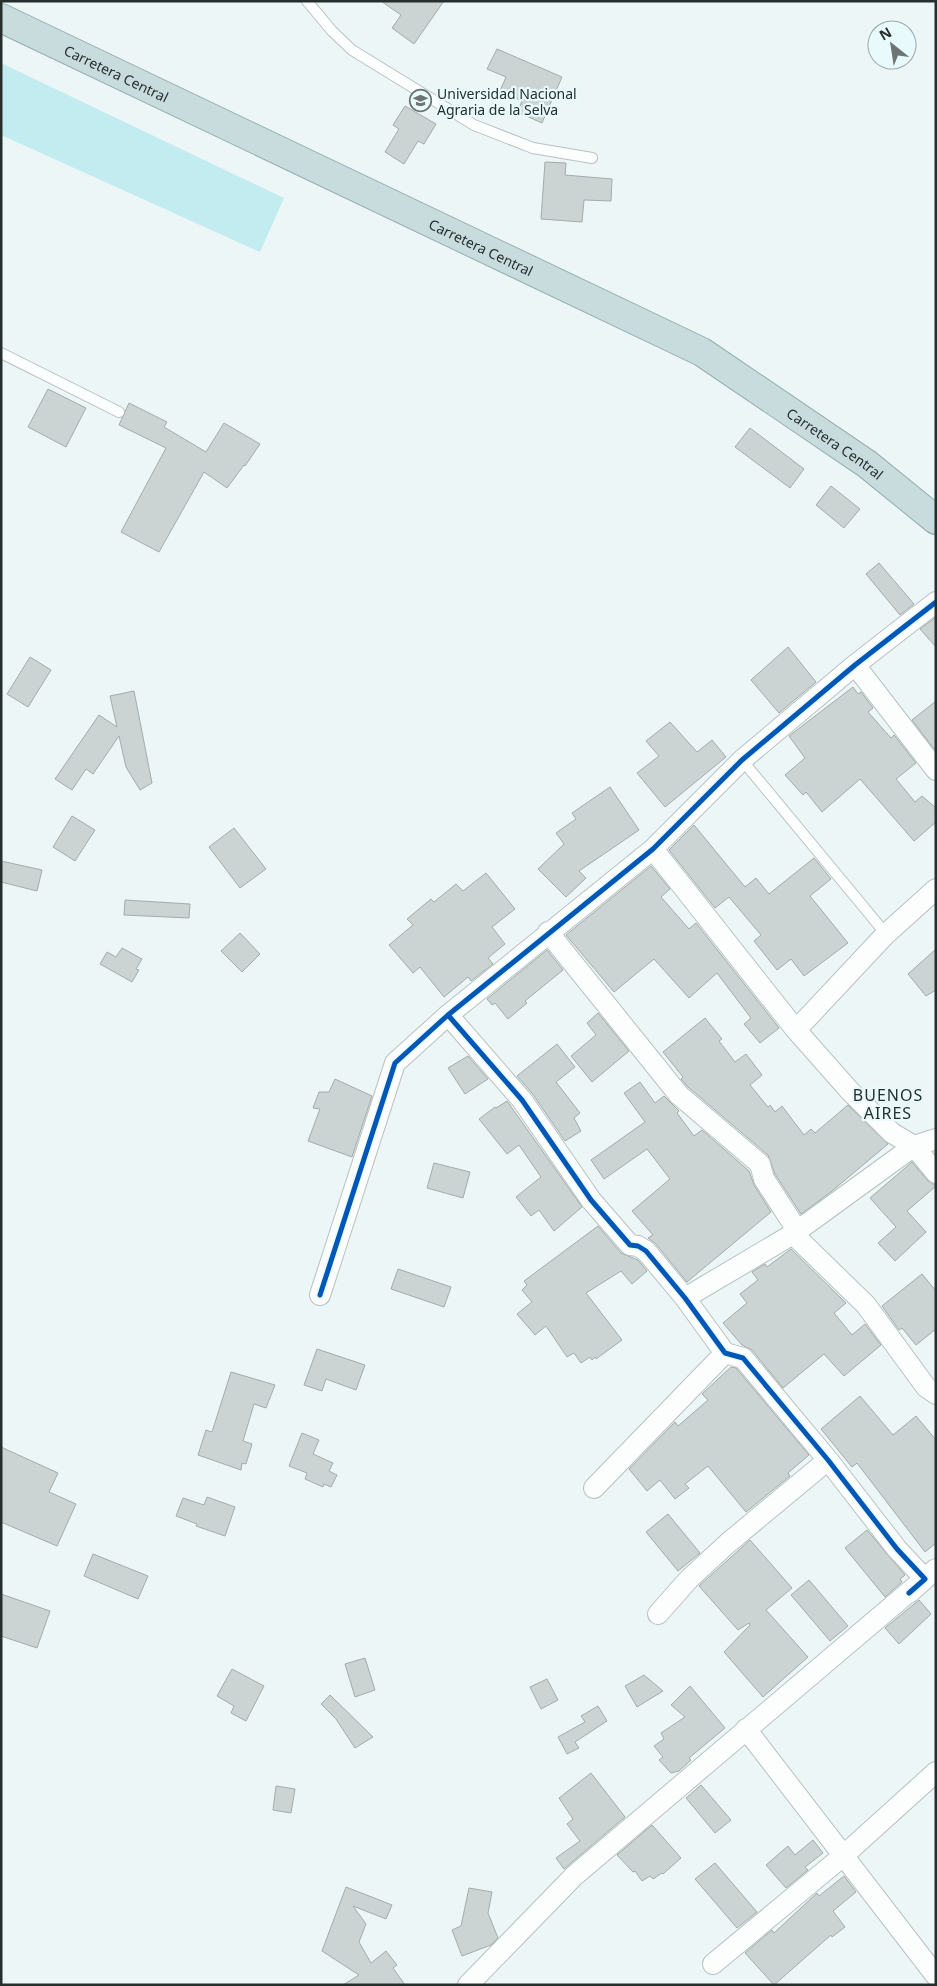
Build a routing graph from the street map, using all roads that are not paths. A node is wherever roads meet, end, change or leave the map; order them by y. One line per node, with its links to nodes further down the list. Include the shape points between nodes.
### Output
1 (307, 1): 3 (lane, via 352,50 474,125 533,148)
2 (1, 18): 6 (highway, Carretera Central, via 702,352 867,464)
3 (592, 158)
4 (1, 353): 5 (lane)
5 (119, 412)
6 (936, 520)
7 (936, 602): 8 (street)
8 (855, 665): 9 (street); 10 (street)
9 (742, 760): 11 (street); 14 (lane)
10 (936, 770)
11 (653, 849): 13 (street); 16 (street)
12 (936, 890): 14 (street)
13 (548, 932): 15 (street); 20 (street, via 678,1095 760,1164 764,1179 795,1227)
14 (886, 934): 16 (street)
15 (448, 1015): 21 (street, via 395,1063); 22 (street, via 522,1100 591,1200 630,1245 646,1251)
16 (796, 1030): 18 (street, via 892,1133)
17 (936, 1139): 18 (street)
18 (914, 1146): 19 (street); 20 (street)
19 (936, 1173)
20 (793, 1234): 22 (street); 24 (street, via 866,1305 926,1387)
21 (320, 1295)
22 (685, 1298): 23 (street)
23 (724, 1353): 25 (street, via 743,1358); 26 (street)
24 (936, 1394)
25 (828, 1460): 27 (street, via 897,1549); 28 (street, via 689,1578)
26 (594, 1488)
27 (930, 1574): 29 (street)
28 (658, 1614)
29 (746, 1729): 31 (street); 34 (street, via 574,1876)
30 (936, 1772): 31 (street)
31 (843, 1856): 32 (street); 33 (street)
32 (713, 1964)
33 (936, 1976)
34 (468, 1985)

